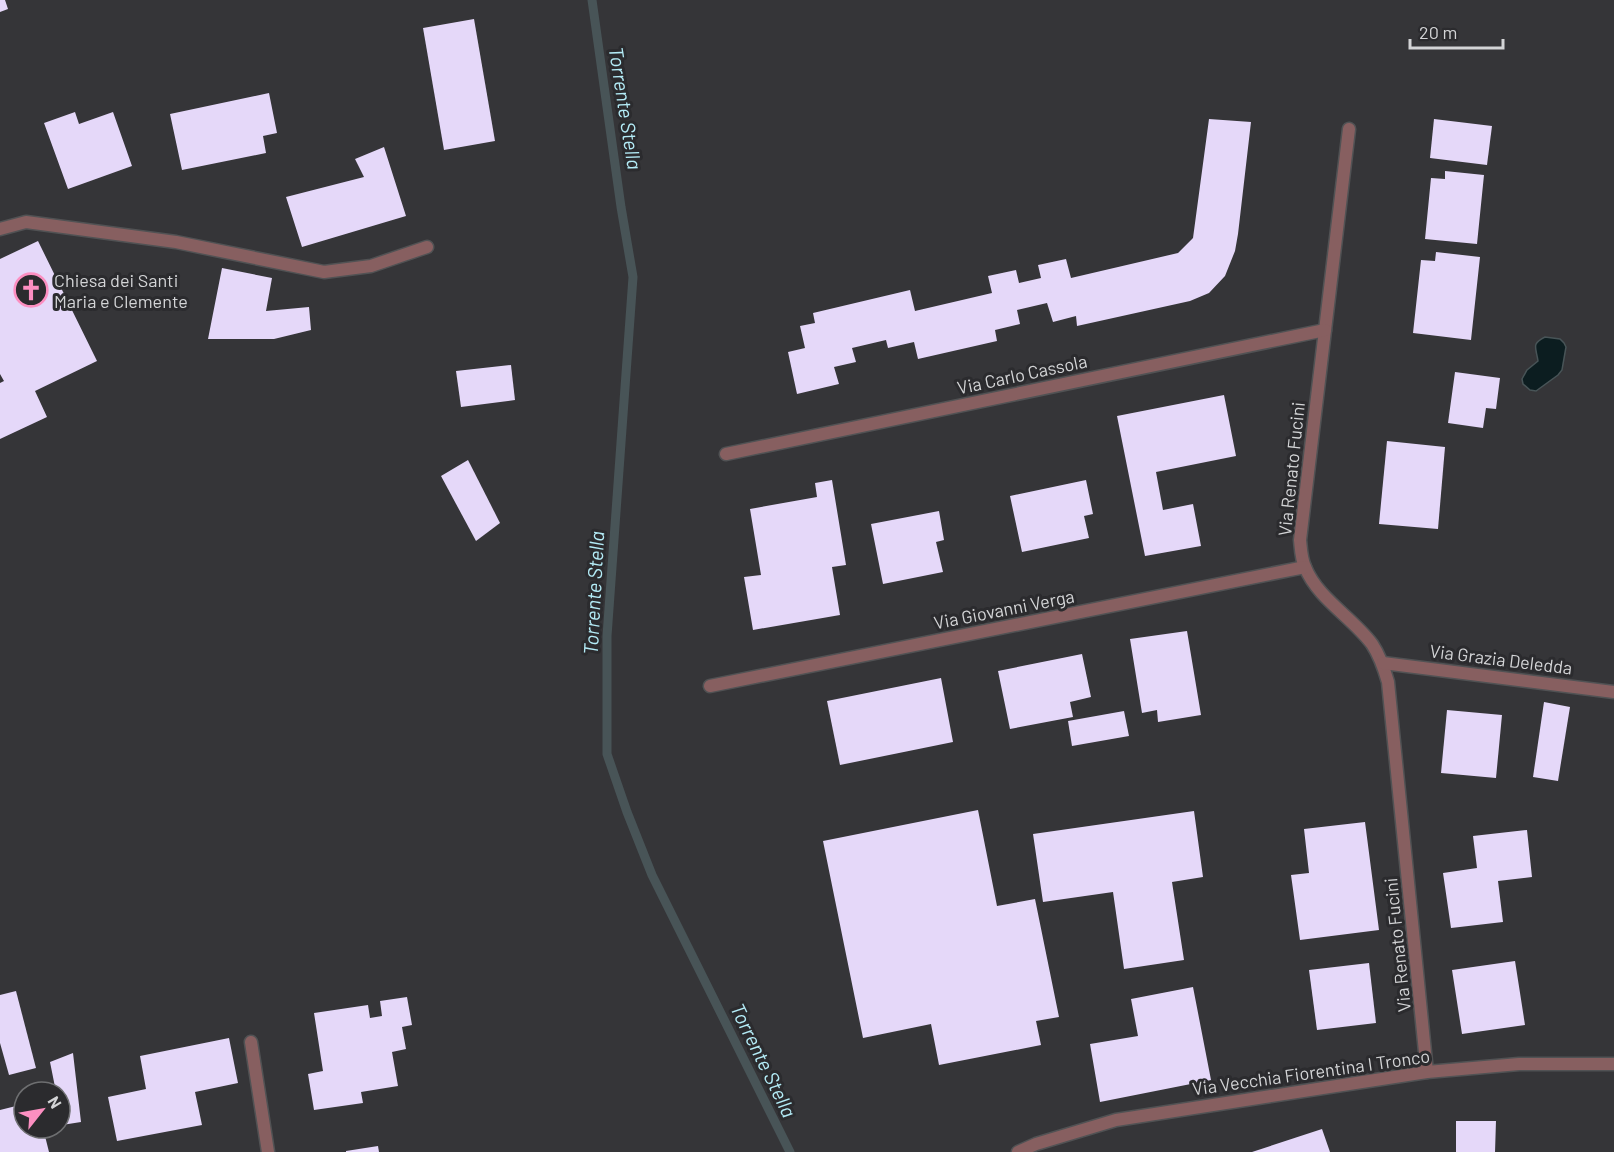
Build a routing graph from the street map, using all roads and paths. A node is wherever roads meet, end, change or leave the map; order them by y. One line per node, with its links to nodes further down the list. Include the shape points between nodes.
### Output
1 (1349, 129): 4 (street, Via Renato Fucini)
2 (0, 229): 3 (street, via 37,223 176,242 324,272 371,266)
3 (427, 247)
4 (1325, 330): 5 (street, Via Carlo Cassola); 6 (street, Via Renato Fucini, via 1300,540)
5 (726, 454)
6 (1305, 567): 7 (street, Via Renato Fucini, via 1319,589 1371,643); 8 (street, Via Giovanni Verga)
7 (1383, 663): 9 (street, Via Grazia Deledda); 12 (street, Via Renato Fucini)
8 (710, 686)
9 (1614, 692)
10 (251, 1042): 13 (street)
11 (1614, 1064): 12 (street, Via Vecchia Fiorentina I Tronco, via 1519,1064)
12 (1427, 1072): 14 (street, Via Vecchia Fiorentina I Tronco, via 1116,1120)
13 (268, 1152)
14 (1018, 1152)

